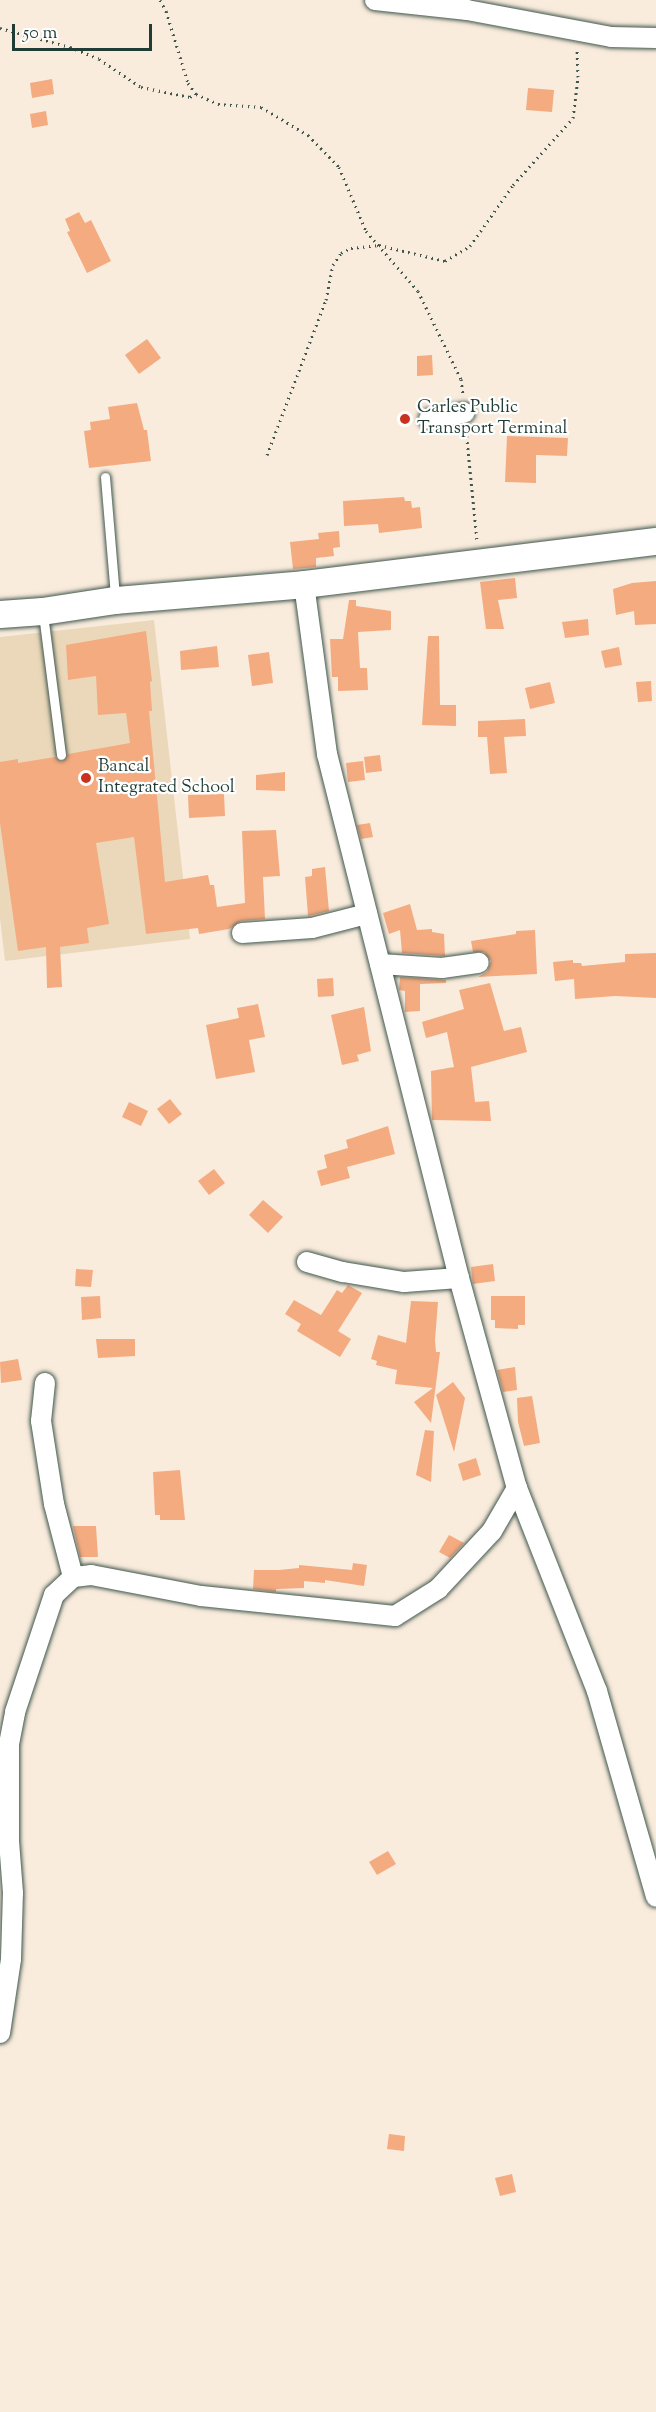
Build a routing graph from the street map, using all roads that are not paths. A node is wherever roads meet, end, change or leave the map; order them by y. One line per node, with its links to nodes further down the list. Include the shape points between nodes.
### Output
1 (375, 0): 2 (street, via 467,10 611,37)
2 (656, 38)
3 (464, 413): 4 (street)
4 (429, 420)
5 (105, 477): 8 (lane)
6 (656, 541): 7 (main road)
7 (304, 584): 8 (main road); 12 (street, via 327,754)
8 (115, 600): 9 (main road)
9 (42, 611): 10 (main road); 11 (lane)
10 (0, 614)
11 (61, 754)
12 (367, 914): 13 (street, via 312,928); 15 (street)
13 (242, 933)
14 (479, 963): 15 (street, via 441,968)
15 (380, 964): 17 (street)
16 (306, 1262): 17 (street, via 404,1282)
17 (459, 1278): 19 (street)
18 (45, 1383): 20 (street, via 41,1421 54,1504)
19 (517, 1488): 20 (street, via 492,1532 438,1589 395,1616 201,1596 91,1575); 21 (street, via 597,1691)
20 (73, 1577): 22 (street, via 54,1595 15,1712 9,1744 9,1840 14,1893 11,1959)
21 (656, 1897)
22 (0, 2033)

